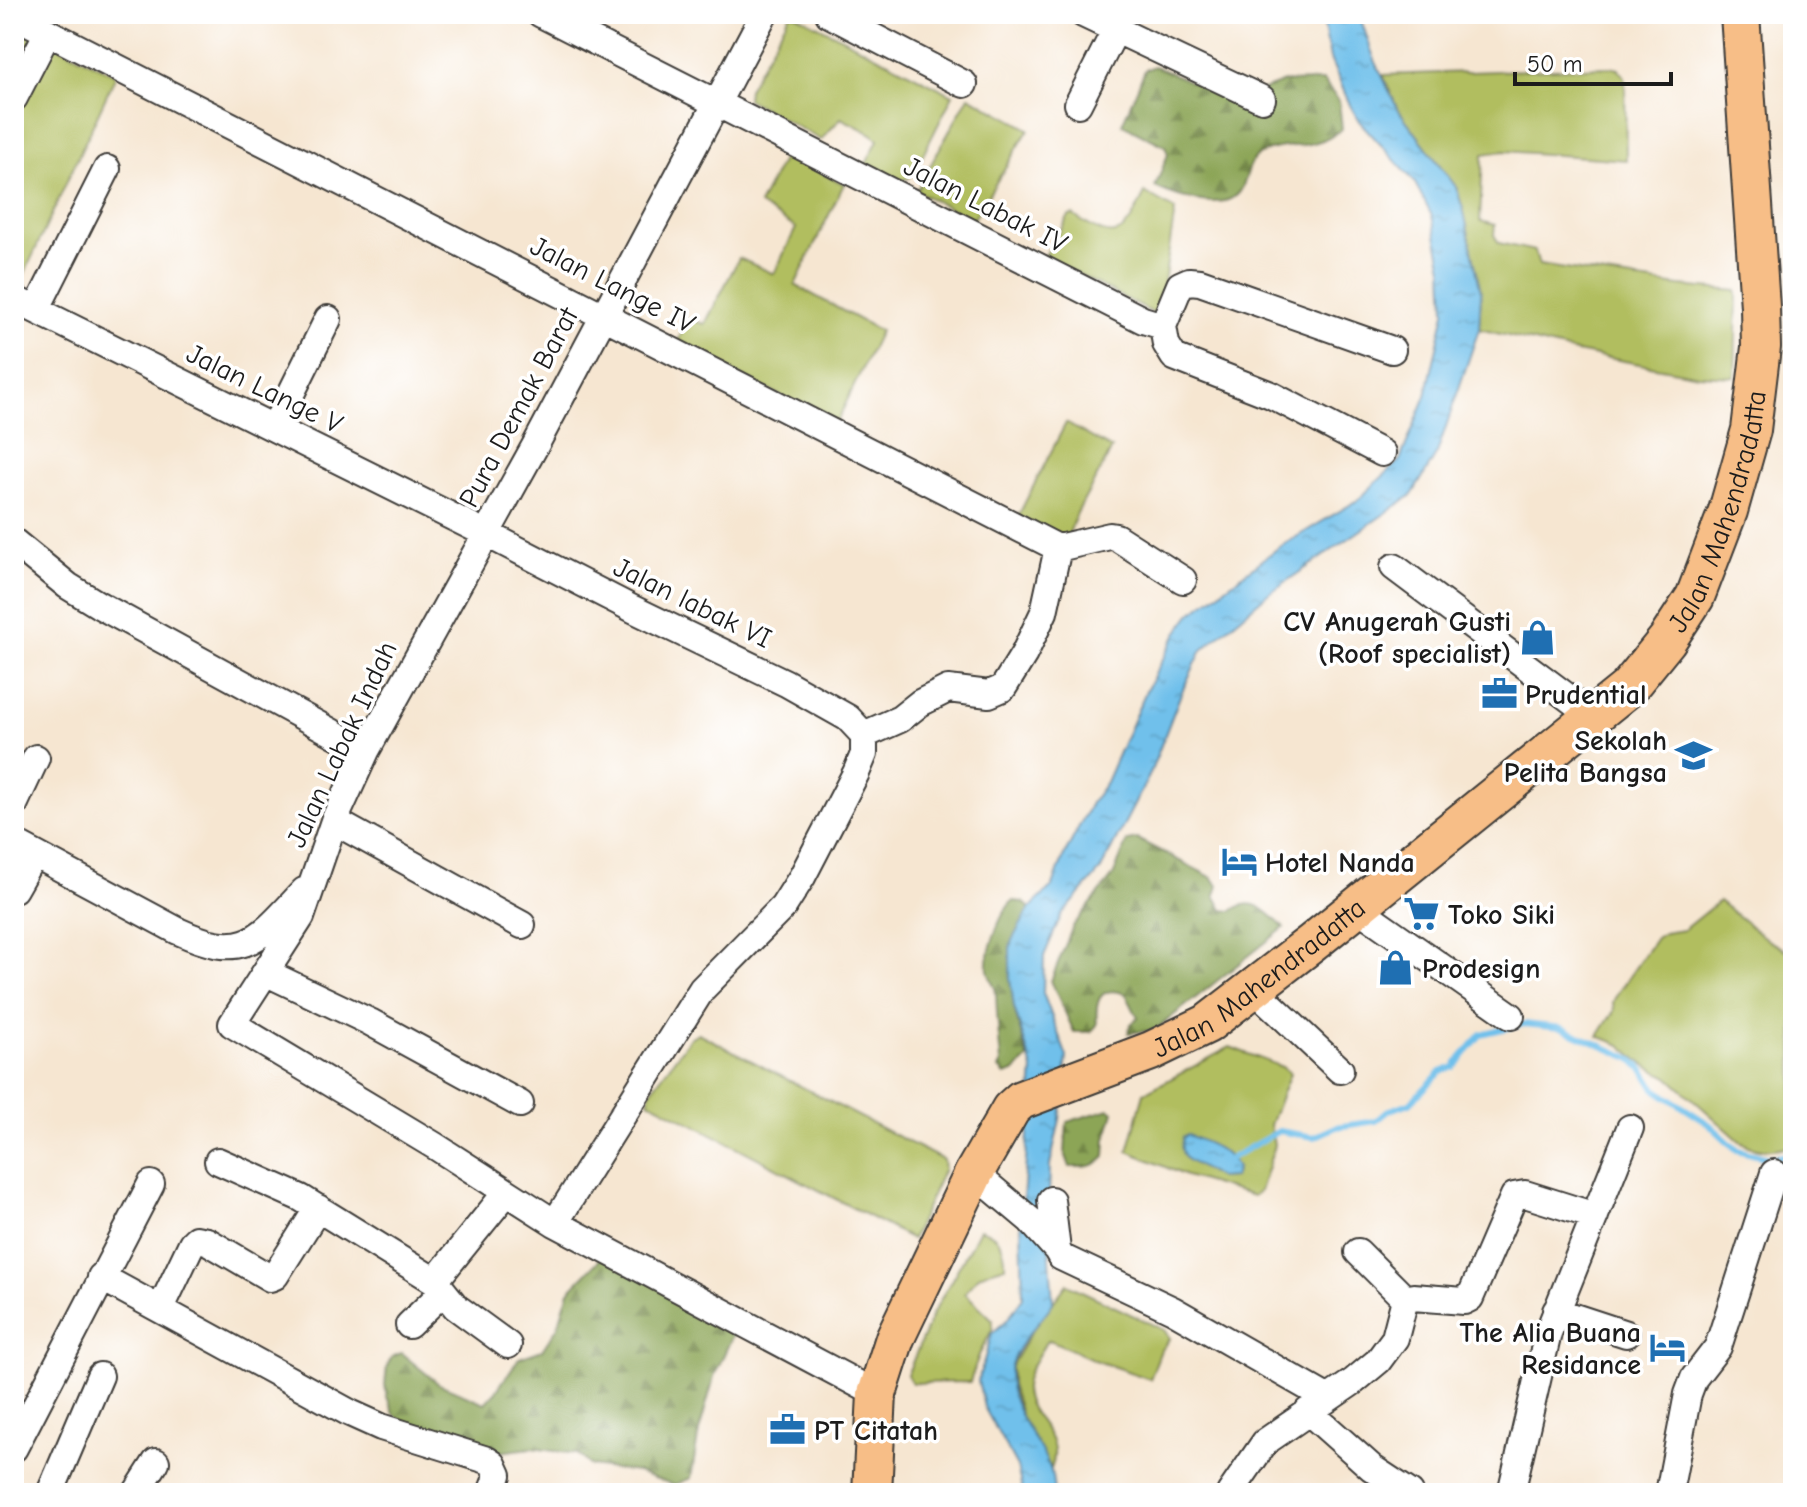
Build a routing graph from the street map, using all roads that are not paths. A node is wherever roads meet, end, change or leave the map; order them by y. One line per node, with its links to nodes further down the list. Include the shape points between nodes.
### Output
1 (541, 14): 12 (street, Jalan Labak IV)
2 (764, 14): 12 (street, Pura Demak Barat)
3 (829, 14): 9 (street)
4 (1083, 14): 7 (street)
5 (1740, 14): 27 (highway, Jalan Mahendradatta, via 1760,307 1751,430 1695,597 1652,661)
6 (14, 15): 8 (street, Jalan Lange IV)
7 (1116, 29): 11 (street); 13 (street)
8 (48, 32): 10 (street); 16 (street, Jalan Lange IV)
9 (964, 84)
10 (14, 98)
11 (1262, 99)
12 (716, 103): 16 (street, Pura Demak Barat); 18 (street, Jalan Labak IV)
13 (1078, 104)
14 (107, 169): 15 (street)
15 (20, 304): 20 (street, Jalan Lange V)
16 (603, 315): 22 (street, Pura Demak Barat); 24 (street, Jalan Lange IV)
17 (328, 319): 20 (street)
18 (1163, 326): 19 (street, via 1180,285 1200,282); 21 (street, via 1166,344 1179,360 1271,395)
19 (1392, 350)
20 (274, 428): 22 (street, Jalan Lange V)
21 (1382, 453)
22 (487, 534): 28 (street, Jalan labak VI, via 786,683 848,718); 29 (street, Jalan Labak Indah)
23 (14, 542): 29 (street, via 99,605)
24 (1058, 548): 26 (street, via 1116,537); 28 (street, via 1044,612 1003,688 989,694 948,689)
25 (1394, 567): 27 (street)
26 (1183, 580)
27 (1594, 717): 36 (highway, Jalan Mahendradatta)
28 (864, 735): 52 (street, via 856,773 802,877 783,907 702,989)
29 (366, 751): 32 (street, Jalan Labak Indah)
30 (36, 758): 31 (street)
31 (14, 805)
32 (334, 821): 34 (street, Jalan Labak Indah); 37 (street)
33 (24, 848): 34 (street, via 178,931 221,947 260,935); 35 (street)
34 (312, 883): 38 (street, Jalan Labak Indah, via 301,917)
35 (14, 889)
36 (1356, 907): 39 (highway, Jalan Mahendradatta); 40 (street)
37 (522, 925)
38 (267, 973): 42 (street); 48 (street, Jalan Labak Indah, via 232,1024)
39 (1253, 988): 41 (street); 46 (highway, Jalan Mahendradatta, via 1207,1024 1167,1045 1021,1100 1011,1109)
40 (1511, 1016)
41 (1340, 1070)
42 (520, 1104)
43 (1630, 1128): 51 (street)
44 (218, 1161): 50 (street)
45 (1774, 1173): 75 (street, via 1718,1347 1688,1394)
46 (986, 1183): 53 (street); 64 (highway, Jalan Mahendradatta, via 895,1338)
47 (151, 1184): 55 (street)
48 (506, 1193): 52 (street); 56 (street)
49 (1051, 1200): 53 (street)
50 (318, 1208): 56 (street); 58 (street, via 270,1278 196,1239)
51 (1595, 1216): 57 (street, via 1518,1194 1470,1298); 59 (street)
52 (555, 1223): 64 (street)
53 (1053, 1245): 65 (street, via 1068,1261 1173,1310)
54 (1358, 1252): 57 (street)
55 (101, 1277): 58 (street); 66 (street)
56 (439, 1286): 60 (street); 62 (street, via 456,1307)
57 (1405, 1299): 65 (street, via 1389,1349)
58 (161, 1308): 68 (street, via 350,1413 487,1460)
59 (1556, 1311): 61 (street); 74 (street)
60 (409, 1325)
61 (1626, 1334)
62 (508, 1345)
63 (100, 1376): 69 (street)
64 (877, 1394): 71 (highway, Jalan Mahendradatta)
65 (1318, 1405): 72 (street, via 1265,1442); 73 (street, via 1372,1468)
66 (14, 1448)
67 (156, 1462): 70 (street)
68 (494, 1481)
69 (50, 1493)
70 (136, 1493)
71 (872, 1493)
72 (1230, 1493)
73 (1410, 1493)
74 (1511, 1493)
75 (1669, 1493)

